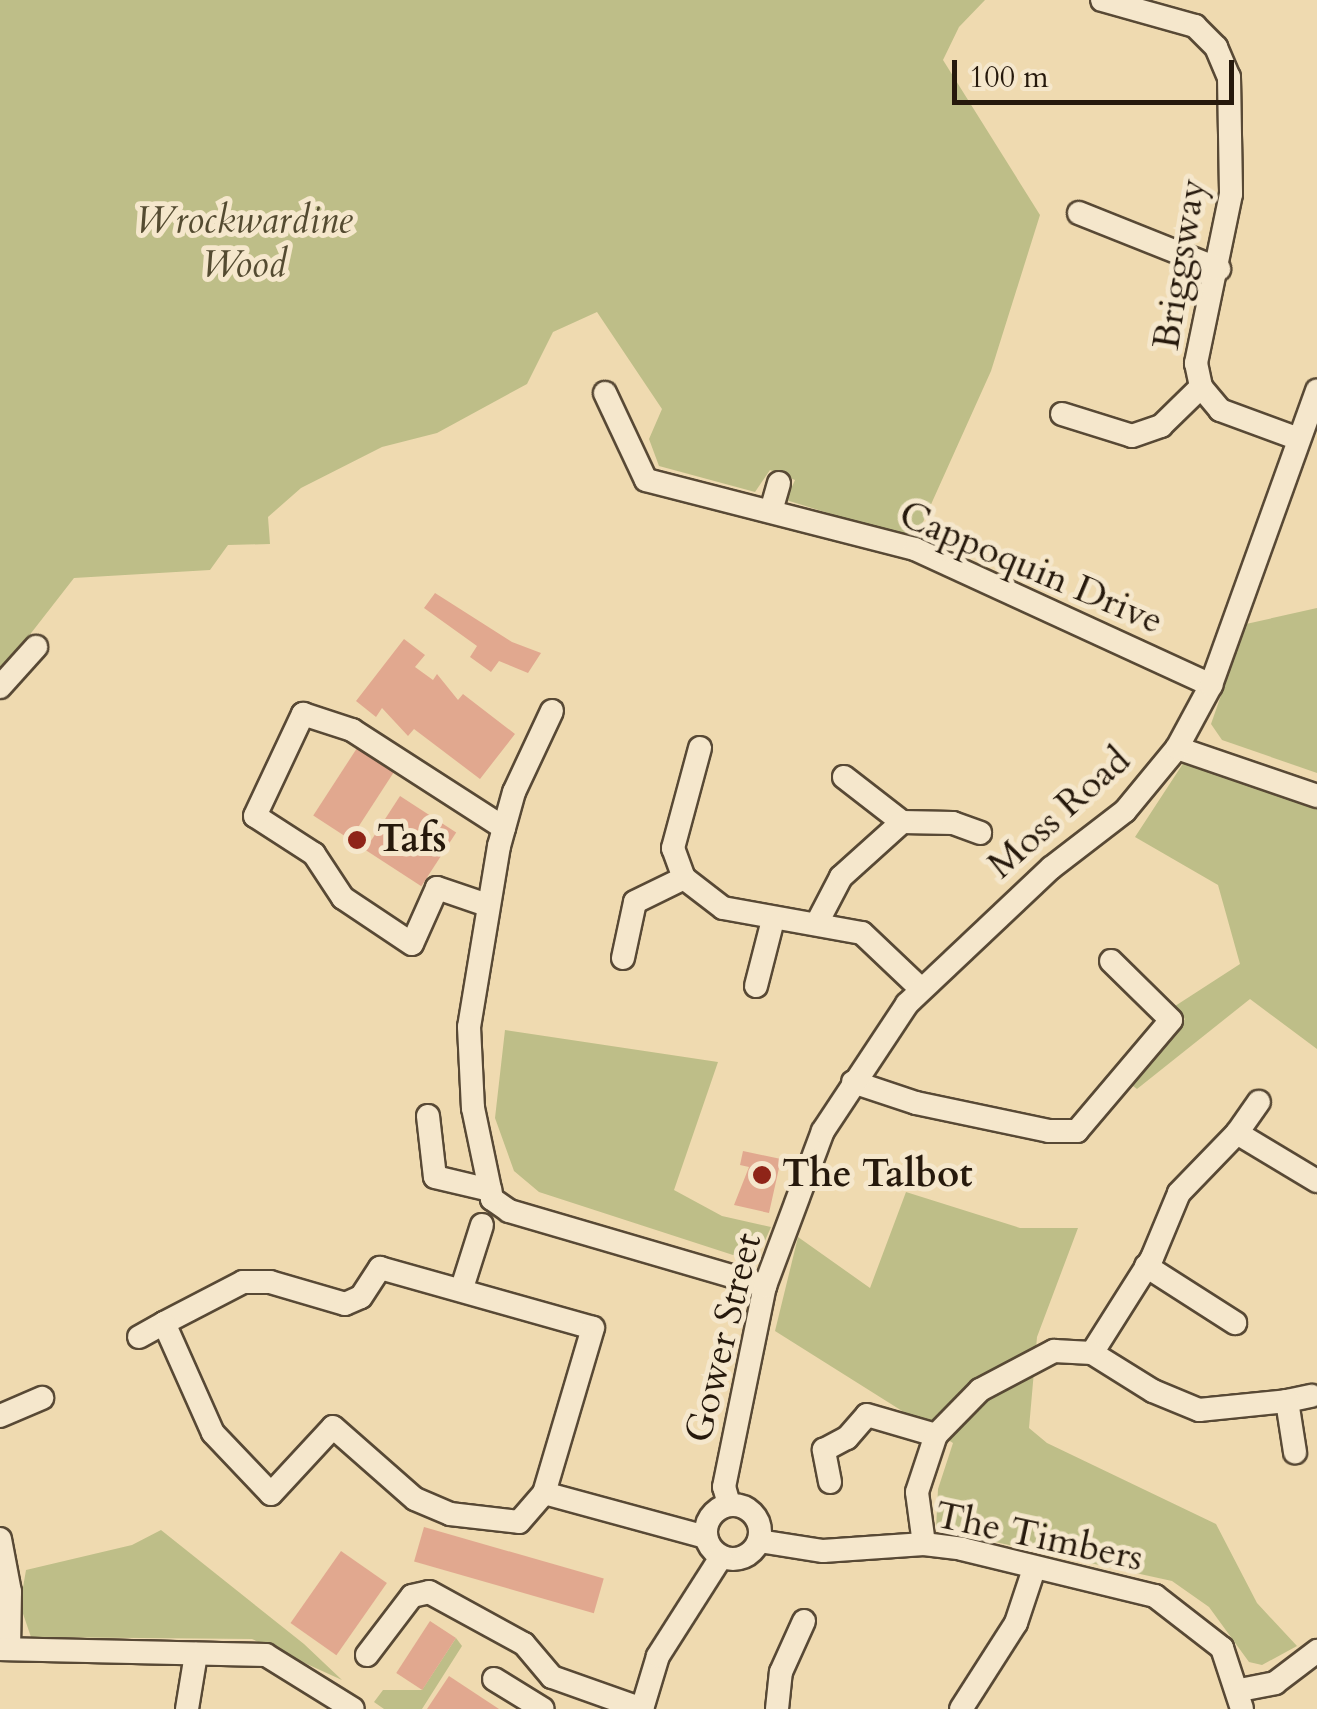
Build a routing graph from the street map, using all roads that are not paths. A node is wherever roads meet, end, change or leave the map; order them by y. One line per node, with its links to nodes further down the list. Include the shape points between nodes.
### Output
1 (1102, 0): 3 (street, Briggsway, via 1195,26 1216,48 1229,77 1231,194)
2 (1078, 212): 3 (street)
3 (1219, 268): 4 (street, Briggsway, via 1196,363)
4 (1202, 387): 7 (street, via 1161,426 1132,436); 8 (street, Briggsway, via 1220,410)
5 (1317, 390): 8 (street, Moss Road)
6 (606, 393): 10 (street, Cappoquin Drive, via 646,480)
7 (1062, 414)
8 (1299, 440): 12 (street, Moss Road)
9 (779, 482): 10 (street)
10 (771, 511): 12 (street, Cappoquin Drive, via 915,549)
11 (36, 646): 13 (street)
12 (1211, 685): 16 (street, Moss Road)
13 (0, 686)
14 (552, 712): 20 (street)
15 (700, 748): 22 (street, via 673,848)
16 (1177, 748): 18 (street); 29 (street, Moss Road, via 1125,810 1051,868)
17 (844, 777): 19 (street)
18 (1317, 796)
19 (902, 822): 21 (street, via 953,823); 25 (street, via 842,877)
20 (504, 828): 23 (street); 23 (street, via 352,730 303,714 255,816 314,854 343,898 412,944 437,888)
21 (980, 832)
22 (684, 878): 24 (street, via 724,908); 26 (street, via 635,902)
23 (487, 905): 35 (street, via 468,1052)
24 (773, 920): 25 (street); 28 (street)
25 (816, 922): 29 (street, via 862,933)
26 (623, 958)
27 (1111, 961): 30 (street, via 1171,1020 1077,1131 916,1103)
28 (756, 986)
29 (921, 990): 30 (street, Moss Road)
30 (853, 1082): 38 (street, Gower Street, via 823,1131)
31 (1258, 1102): 33 (street)
32 (428, 1116): 35 (street, via 436,1177)
33 (1237, 1133): 34 (street); 37 (street, via 1179,1193)
34 (1317, 1181)
35 (490, 1190): 38 (street, via 509,1211)
36 (482, 1224): 39 (street)
37 (1146, 1266): 41 (street); 43 (street)
38 (765, 1286): 52 (street, Gower Street, via 724,1487)
39 (462, 1288): 40 (street, via 380,1268 362,1297 345,1304 270,1282 243,1282); 51 (street, via 593,1328)
40 (164, 1324): 42 (street); 51 (street, via 213,1432 271,1494 333,1428 415,1499 450,1514 519,1522)
41 (1235, 1324)
42 (139, 1337)
43 (1092, 1354): 46 (street, via 1199,1410); 48 (street, via 1054,1351 1026,1362 965,1401)
44 (1312, 1396): 46 (street)
45 (42, 1398): 47 (street)
46 (1287, 1401): 49 (street)
47 (0, 1416)
48 (936, 1435): 50 (street, via 867,1415 847,1438 824,1450); 56 (street, via 917,1492)
49 (1294, 1452)
50 (830, 1482)
51 (544, 1494): 53 (street)
52 (729, 1504): 53 (street, via 712,1513); 55 (street, via 750,1510)
53 (706, 1536): 57 (street)
54 (0, 1539): 60 (street, via 10,1592)
55 (759, 1540): 56 (street, The Timbers, via 824,1551); 57 (street, via 741,1558)
56 (924, 1544): 58 (street, The Timbers)
57 (721, 1557): 70 (street, via 658,1656)
58 (1034, 1570): 66 (street, The Timbers, via 1155,1596 1222,1648); 72 (street, via 1016,1624)
59 (804, 1620): 71 (street, via 781,1672)
60 (4, 1649): 62 (street)
61 (1317, 1651): 66 (street)
62 (196, 1654): 67 (street); 68 (street, via 266,1655)
63 (367, 1655): 65 (street, via 412,1596 429,1592 524,1644)
64 (494, 1679): 69 (street)
65 (582, 1699): 70 (street)
66 (1241, 1700)
67 (187, 1709)
68 (353, 1709)
69 (543, 1709)
70 (642, 1709)
71 (777, 1709)
72 (961, 1709)

